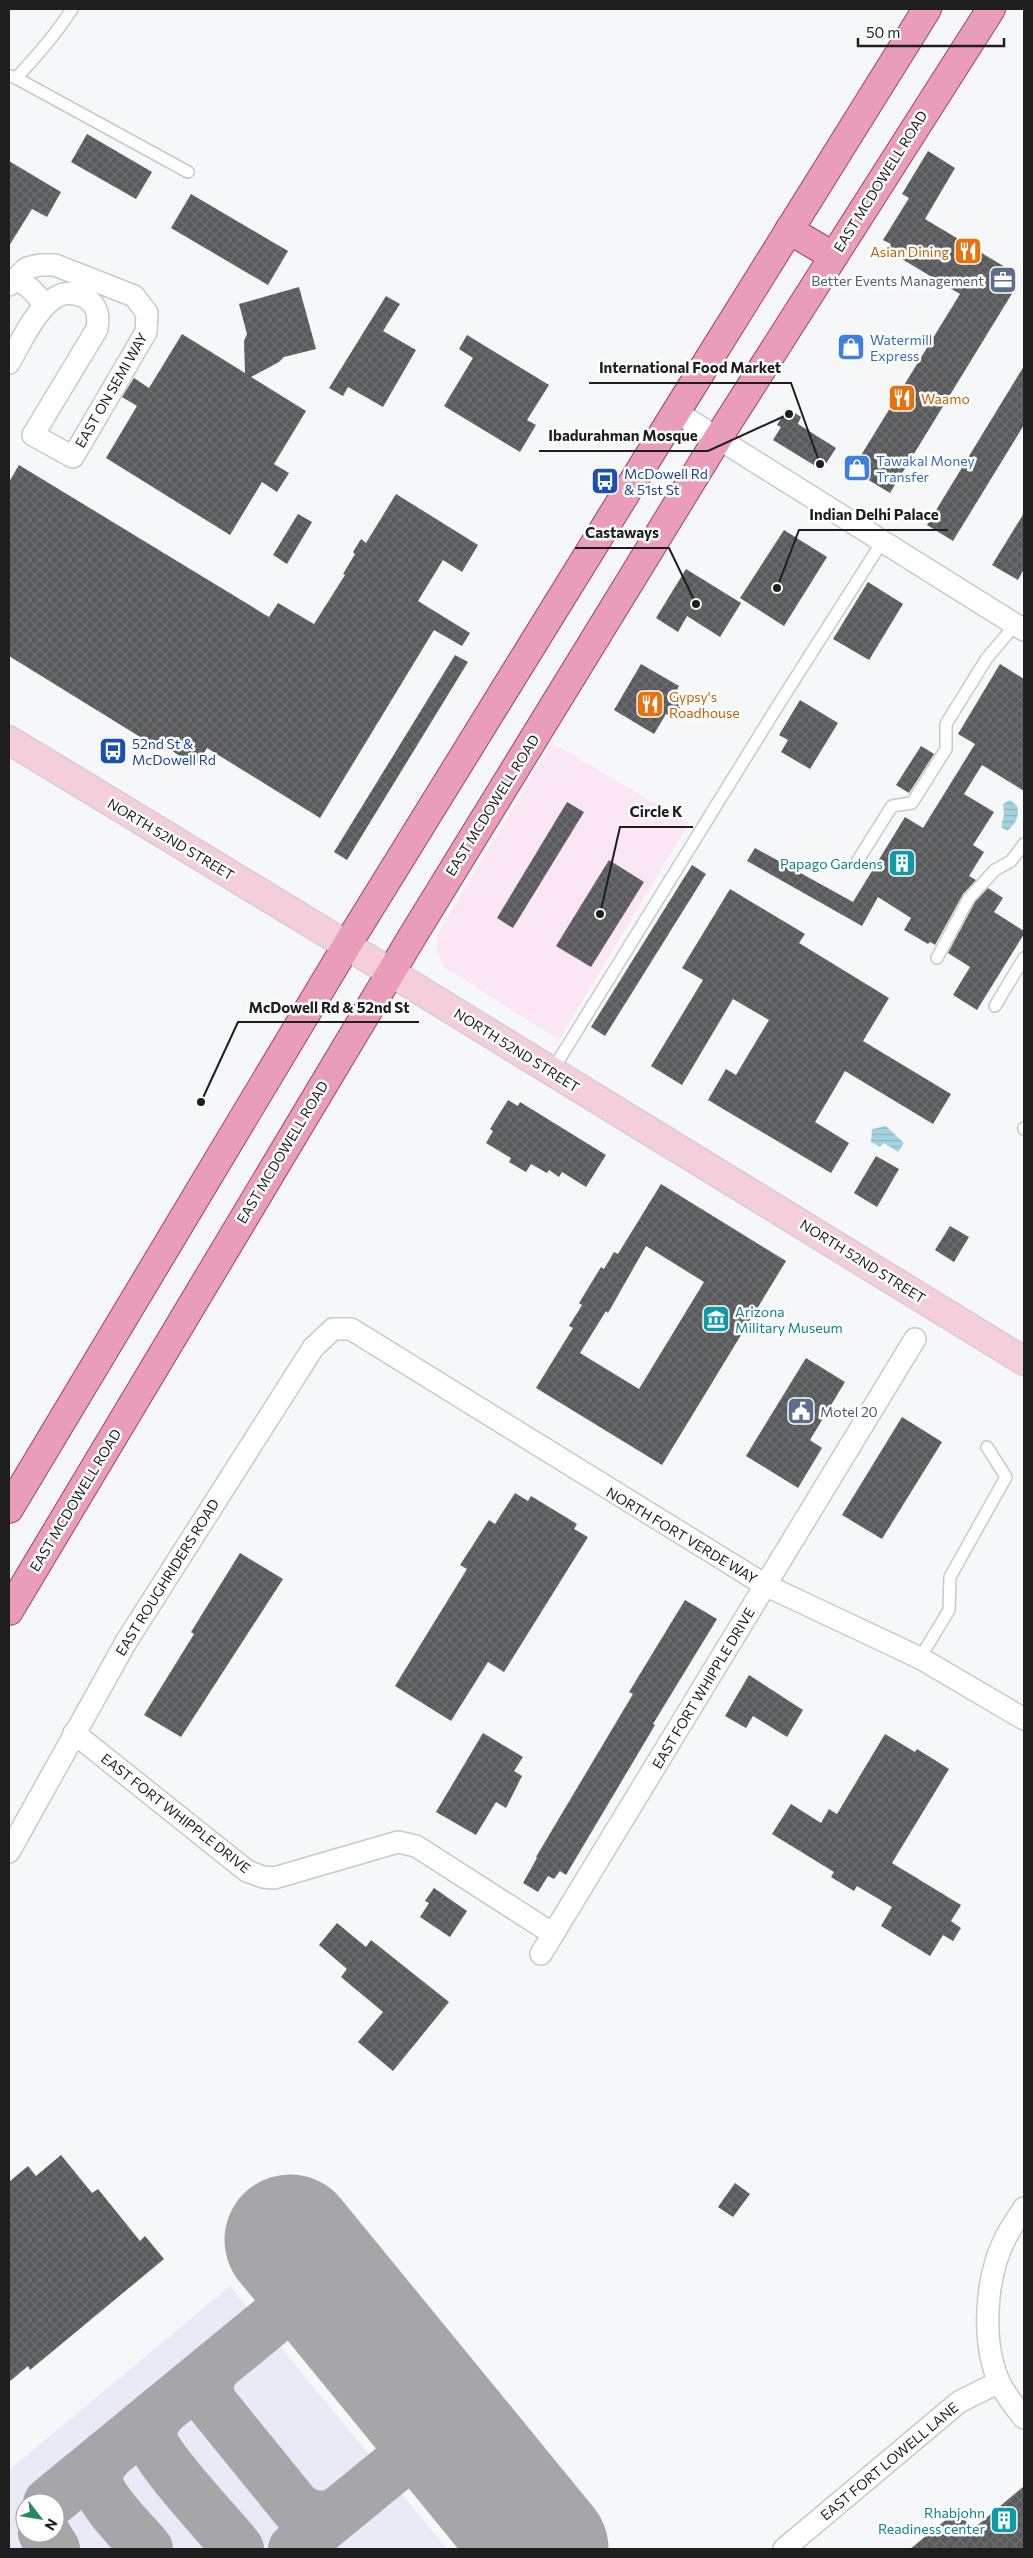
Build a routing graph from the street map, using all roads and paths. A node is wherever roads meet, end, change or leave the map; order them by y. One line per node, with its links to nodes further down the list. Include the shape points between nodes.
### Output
1 (72, 9): 4 (lane, via 57,32)
2 (927, 9): 6 (main road)
3 (991, 9): 7 (main road, EAST MCDOWELL ROAD)
4 (12, 76): 5 (lane)
5 (188, 172)
6 (789, 230): 7 (main road); 11 (main road)
7 (833, 256): 12 (main road, EAST MCDOWELL ROAD)
8 (11, 283): 9 (street, EAST ON SEMI WAY, via 22,282 37,294); 9 (street, EAST ON SEMI WAY, via 28,268 55,265 134,296 147,313 146,332 73,457 33,435 98,329 99,316 90,301 72,293 53,297)
9 (44, 306): 10 (street, EAST ON SEMI WAY)
10 (9, 363)
11 (676, 412): 12 (street); 18 (main road)
12 (718, 438): 13 (street); 21 (main road, EAST MCDOWELL ROAD)
13 (882, 542): 14 (street); 23 (lane)
14 (1019, 628): 17 (lane, via 987,658 946,724 946,749 912,803 892,806)
15 (9, 740): 18 (main road, NORTH 52ND STREET)
16 (1024, 844): 19 (lane, via 1011,861 995,870 969,898)
17 (858, 860)
18 (348, 945): 21 (main road, NORTH 52ND STREET); 28 (main road)
19 (937, 958)
20 (1024, 958): 22 (lane)
21 (390, 972): 23 (main road, NORTH 52ND STREET); 30 (main road, EAST MCDOWELL ROAD)
22 (995, 1006)
23 (552, 1071): 26 (main road, NORTH 52ND STREET)
24 (351, 1329): 29 (street, NORTH FORT VERDE WAY); 33 (street, EAST ROUGHRIDERS ROAD, via 333,1329 313,1348 126,1642)
25 (915, 1339): 29 (street, EAST FORT WHIPPLE DRIVE)
26 (1024, 1361)
27 (987, 1447): 31 (lane, via 1006,1477 950,1578 949,1610)
28 (9, 1509)
29 (765, 1586): 31 (street, NORTH FORT VERDE WAY); 35 (street, EAST FORT WHIPPLE DRIVE)
30 (9, 1611)
31 (920, 1658): 32 (street, NORTH FORT VERDE WAY)
32 (1024, 1719)
33 (74, 1733): 34 (street, EAST ROUGHRIDERS ROAD); 35 (street, EAST FORT WHIPPLE DRIVE, via 247,1871 274,1878 398,1842 416,1846)
34 (9, 1852)
35 (553, 1934): 36 (street, EAST FORT WHIPPLE DRIVE)
36 (541, 1954)
37 (1024, 2208): 38 (street, via 1003,2243 988,2298 988,2327)
38 (999, 2382): 39 (street); 40 (street, EAST FORT LOWELL LANE, via 959,2402)
39 (1024, 2418)
40 (784, 2549)

